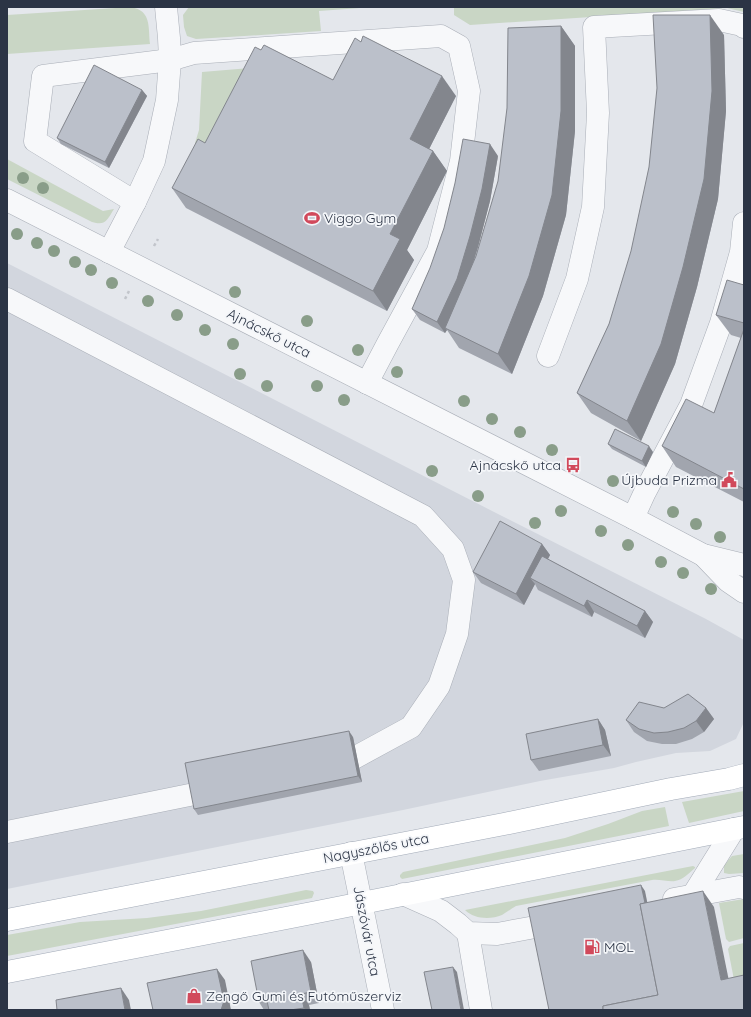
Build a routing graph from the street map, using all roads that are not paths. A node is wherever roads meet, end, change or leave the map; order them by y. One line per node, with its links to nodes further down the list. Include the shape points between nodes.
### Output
1 (166, 7): 3 (street)
2 (744, 27): 10 (street, via 719,20 594,26 598,113 593,207 577,279)
3 (170, 60): 5 (street, via 167,100 154,161); 5 (street, via 43,76 35,141); 11 (street, via 194,53 441,36 459,46 469,91 461,161 438,251)
4 (7, 200): 7 (street, Ajnácskő utca)
5 (135, 202): 7 (street)
6 (744, 223): 8 (street)
7 (109, 252): 11 (street, Ajnácskő utca)
8 (742, 253): 12 (street, via 721,323 691,405)
9 (7, 299): 16 (street, via 423,516 453,549 464,580 457,634 439,686 411,727 345,763)
10 (548, 356)
11 (368, 383): 12 (street, Ajnácskő utca)
12 (633, 518): 13 (street, Ajnácskő utca)
13 (703, 555): 14 (street, Ajnácskő utca); 15 (street, Ajnácskő utca, via 728,581)
14 (744, 565)
15 (744, 592)
16 (314, 769)
17 (739, 773): 21 (main road, Nagyszőlős utca, via 504,824)
18 (237, 785): 20 (street)
19 (739, 828): 23 (main road); 24 (street)
20 (7, 832)
21 (351, 853): 26 (street, Jászóvár utca); 27 (main road, Nagyszőlős utca)
22 (744, 888): 24 (street)
23 (403, 894): 26 (main road); 29 (street, via 441,911)
24 (693, 895): 25 (street)
25 (656, 902)
26 (362, 903): 30 (main road); 31 (street, Jászóvár utca)
27 (7, 920)
28 (535, 927): 29 (street, via 497,934)
29 (468, 933): 32 (street)
30 (7, 972)
31 (383, 1010)
32 (481, 1010)

